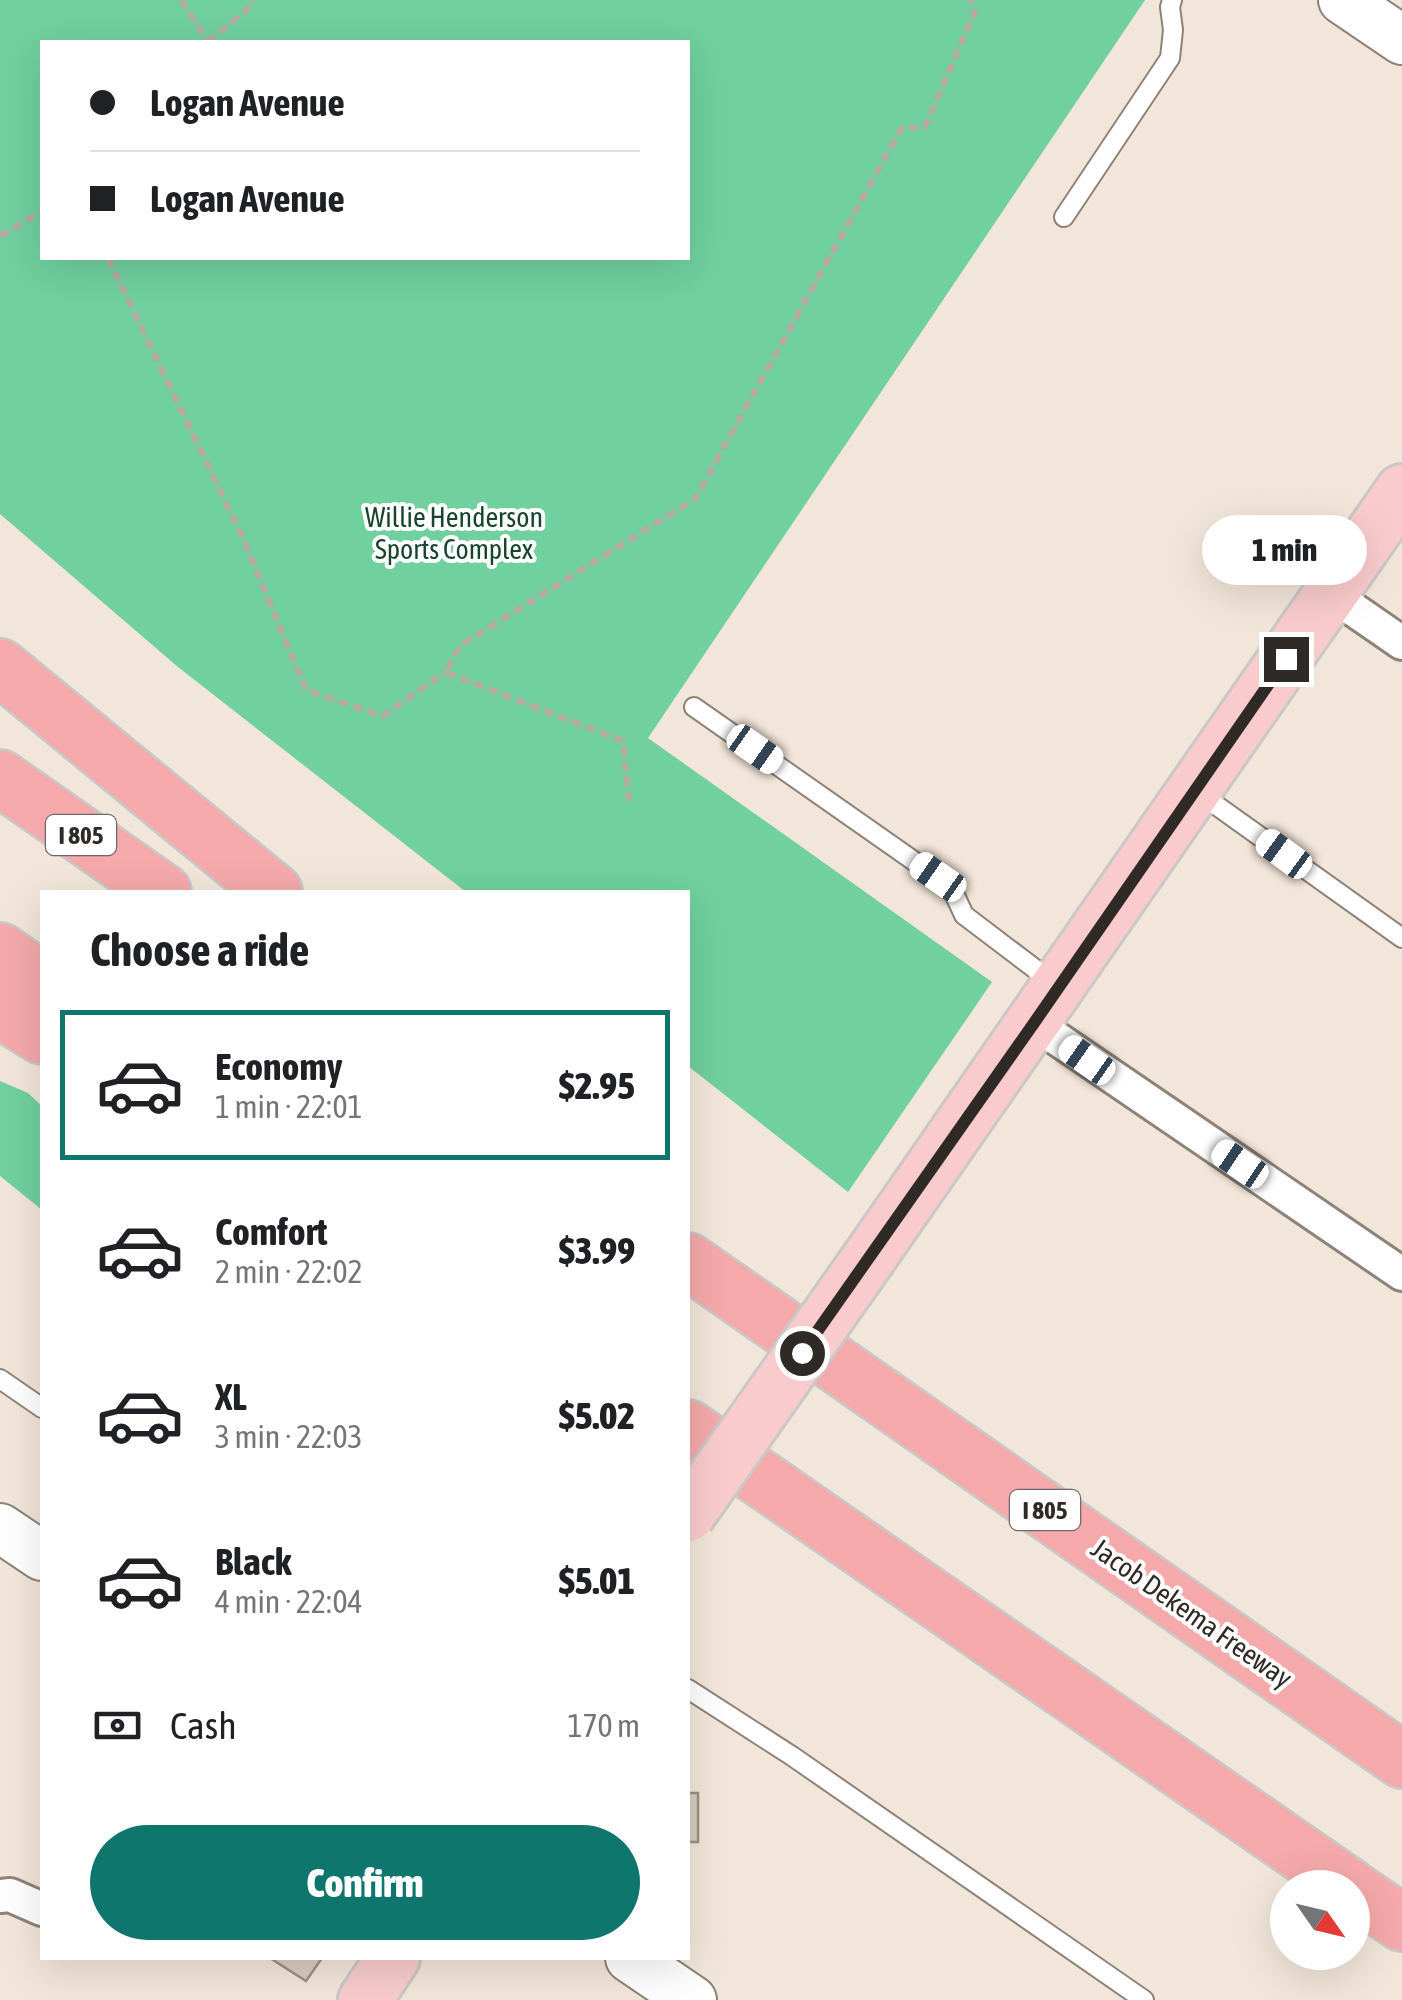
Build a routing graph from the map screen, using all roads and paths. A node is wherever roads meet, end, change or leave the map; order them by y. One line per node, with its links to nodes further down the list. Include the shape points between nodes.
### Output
1 (180, 0): 6 (path)
2 (253, 0): 7 (path)
3 (971, 0): 17 (path, via 974,11 925,127 902,130 695,500 461,645)
4 (1172, 0): 10 (lane, via 1170,58)
5 (1343, 0): 8 (main road)
6 (207, 40)
7 (210, 40)
8 (1402, 40)
9 (40, 212): 11 (path)
10 (1064, 217)
11 (0, 236)
12 (109, 260): 17 (path, via 242,536 306,690 383,716)
13 (1402, 491): 14 (main road)
14 (1331, 594): 15 (street); 20 (main road)
15 (1402, 643)
16 (0, 667): 23 (highway)
17 (445, 672): 21 (path, via 624,741)
18 (694, 707): 27 (lane, via 951,887 964,915)
19 (0, 778): 22 (highway, I 805)
20 (1195, 790): 24 (lane); 27 (main road)
21 (629, 801)
22 (160, 890)
23 (272, 890)
24 (1402, 938)
25 (0, 950): 26 (highway)
26 (40, 979)
27 (1046, 1005): 31 (street); 35 (main road, bridge)
28 (0, 1010): 29 (highway)
29 (40, 1035)
30 (690, 1262): 39 (highway, Jacob Dekema Freeway / I 805)
31 (1402, 1274)
32 (0, 1380): 33 (lane)
33 (40, 1407)
34 (690, 1429): 40 (highway)
35 (690, 1512)
36 (0, 1528): 37 (main road)
37 (40, 1555)
38 (690, 1690): 49 (lane)
39 (1402, 1760)
40 (1326, 1870)
41 (0, 1896): 43 (street)
42 (1370, 1901): 44 (highway)
43 (40, 1908)
44 (1402, 1923)
45 (392, 1960): 47 (main road)
46 (633, 1960): 48 (main road)
47 (365, 2000)
48 (692, 2000)
49 (1144, 2000)

